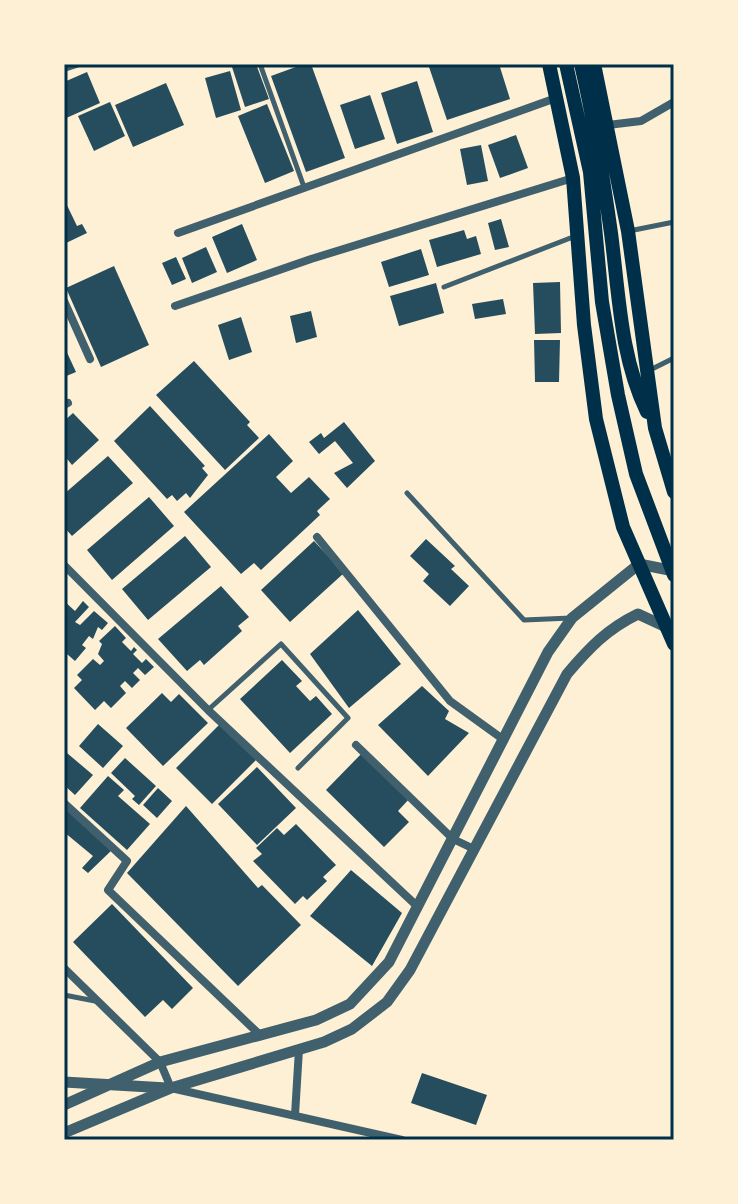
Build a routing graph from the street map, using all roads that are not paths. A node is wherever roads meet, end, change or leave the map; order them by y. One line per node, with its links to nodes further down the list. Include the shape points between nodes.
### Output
1 (76, 64): 7 (street)
2 (260, 64): 12 (lane)
3 (549, 64): 8 (main road)
4 (566, 64): 30 (main road, via 590,172 602,302 618,395 636,474)
5 (581, 64): 23 (main road, via 596,126 625,347 634,384)
6 (594, 64): 10 (main road)
7 (64, 68)
8 (557, 98): 11 (main road); 12 (street)
9 (674, 102): 10 (street, via 641,121)
10 (608, 125): 14 (main road)
11 (573, 178): 16 (main road); 19 (street)
12 (304, 188): 15 (street)
13 (674, 222): 14 (lane)
14 (628, 231): 22 (main road)
15 (178, 233)
16 (578, 235): 17 (lane); 28 (main road, via 596,419 623,527)
17 (444, 287)
18 (64, 301): 21 (street)
19 (175, 306)
20 (674, 358): 22 (lane)
21 (90, 359)
22 (646, 372): 23 (main road)
23 (655, 428): 24 (main road)
24 (669, 456): 25 (main road)
25 (674, 492)
26 (407, 493): 31 (lane, via 524,620)
27 (317, 537): 35 (street, via 450,701)
28 (639, 564): 30 (street); 31 (street); 32 (main road)
29 (64, 565): 34 (street)
30 (674, 573)
31 (572, 618): 35 (street, via 548,652)
32 (664, 626): 33 (main road); 40 (street, via 638,614 593,643 567,674)
33 (674, 644)
34 (208, 710): 37 (lane, via 281,644 348,718); 41 (street)
35 (504, 740): 39 (street)
36 (356, 745): 39 (street)
37 (298, 768)
38 (64, 803): 45 (street, via 127,861 108,890)
39 (453, 839): 40 (street); 41 (street)
40 (474, 849): 46 (street, via 410,970 387,1002 352,1029)
41 (418, 907): 45 (street, via 389,962 350,1004)
42 (64, 968): 44 (street)
43 (64, 995): 44 (lane)
44 (100, 1001): 47 (street)
45 (261, 1036): 47 (street)
46 (299, 1049): 50 (street); 52 (street)
47 (160, 1062): 49 (street); 50 (street)
48 (64, 1082): 49 (street)
49 (106, 1084): 50 (street); 51 (street)
50 (171, 1088): 52 (street); 53 (street)
51 (64, 1105)
52 (295, 1115): 54 (street)
53 (64, 1133)
54 (402, 1140)

